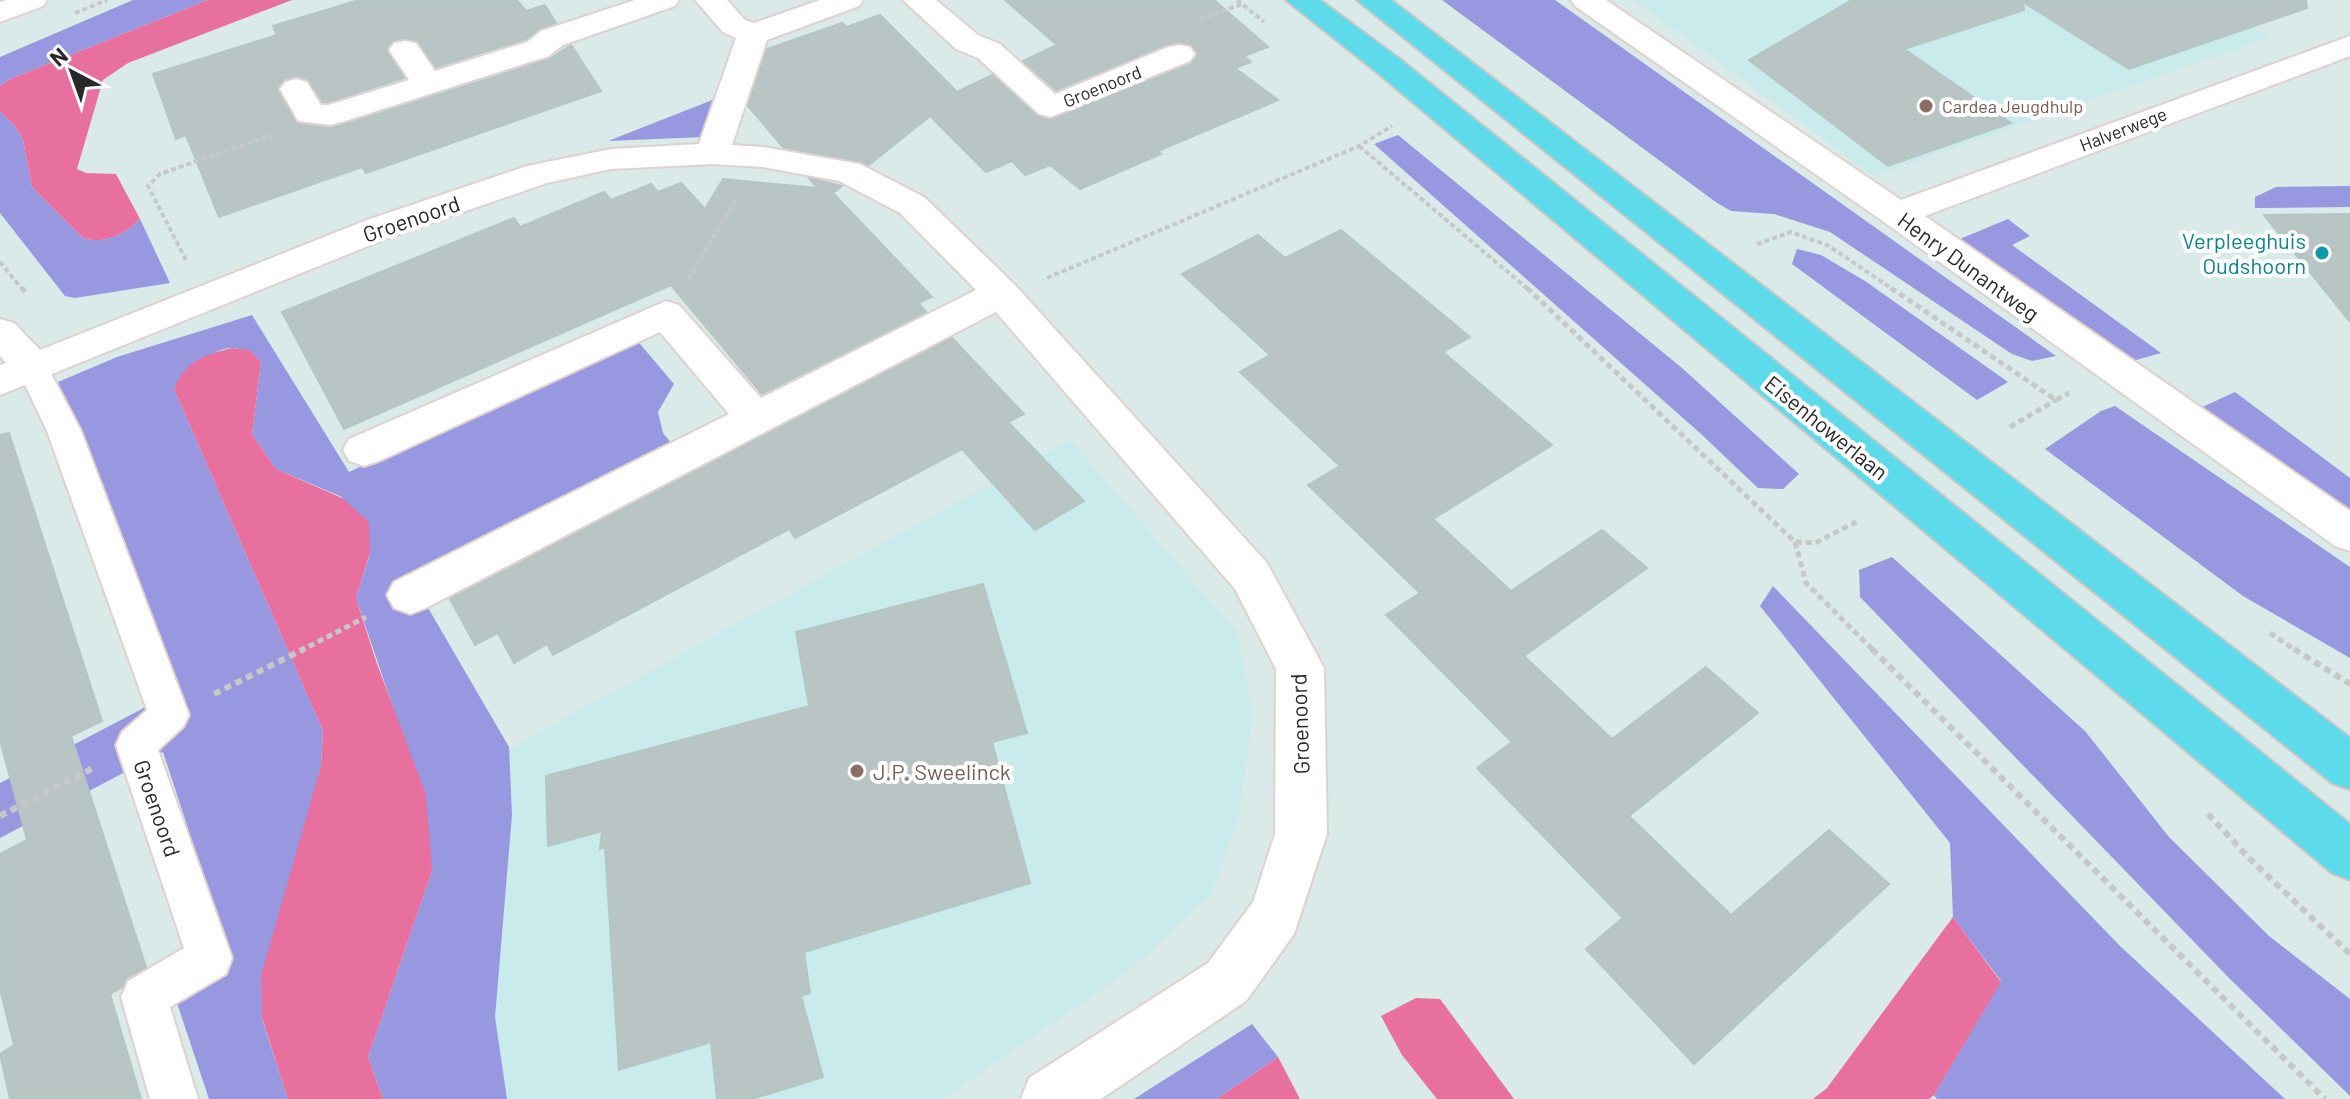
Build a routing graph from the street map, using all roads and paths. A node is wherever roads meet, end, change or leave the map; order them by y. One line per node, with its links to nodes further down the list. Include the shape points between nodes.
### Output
1 (32, 0): 9 (street)
2 (664, 0): 14 (street)
3 (710, 0): 10 (street, via 734,26)
4 (848, 0): 10 (street)
5 (918, 0): 13 (street, Groenoord, via 967,42 989,51 1051,107)
6 (1301, 0): 41 (main road, Eisenhowerlaan, via 1390,67)
7 (1372, 0): 39 (main road)
8 (1586, 0): 21 (street, Henry Dunantweg)
9 (0, 13)
10 (753, 34): 19 (street)
11 (2350, 45): 21 (street, Halverwege)
12 (405, 50): 14 (street)
13 (1179, 54)
14 (429, 86): 16 (street)
15 (296, 89): 16 (street, via 310,114)
16 (320, 115): 24 (path, via 160,174 148,186)
17 (1392, 126): 18 (path)
18 (1359, 146): 23 (path, via 1053,276); 35 (path, via 1556,313)
19 (712, 154): 20 (street, Groenoord); 24 (street, Groenoord, via 611,159 539,174 380,228)
20 (763, 157): 23 (street, Groenoord, via 848,172 912,205); 25 (path)
21 (1897, 214): 27 (street, Henry Dunantweg)
22 (1754, 245): 29 (path, via 1791,232 1829,246)
23 (1001, 293): 30 (street); 43 (street, Groenoord, via 1251,576 1300,668 1301,834 1275,916 1227,982)
24 (205, 297): 28 (street, Groenoord)
25 (666, 314): 30 (street); 32 (street)
26 (0, 332): 28 (street, Groenoord)
27 (2112, 369): 29 (path); 34 (street, Henry Dunantweg)
28 (16, 374): 38 (street, Groenoord, via 64,431 169,715)
29 (2056, 400): 31 (path)
30 (755, 418): 36 (street)
31 (2010, 427)
32 (364, 450)
33 (1858, 521): 35 (path, via 1815,543)
34 (2350, 534)
35 (1795, 542): 44 (path, via 1806,583)
36 (410, 595): 37 (path)
37 (241, 681)
38 (136, 745): 40 (path); 42 (street, Groenoord, via 210,958 144,997)
39 (2350, 767)
40 (0, 816)
41 (2350, 856)
42 (174, 1099)
43 (1050, 1099)
44 (2325, 1099)

